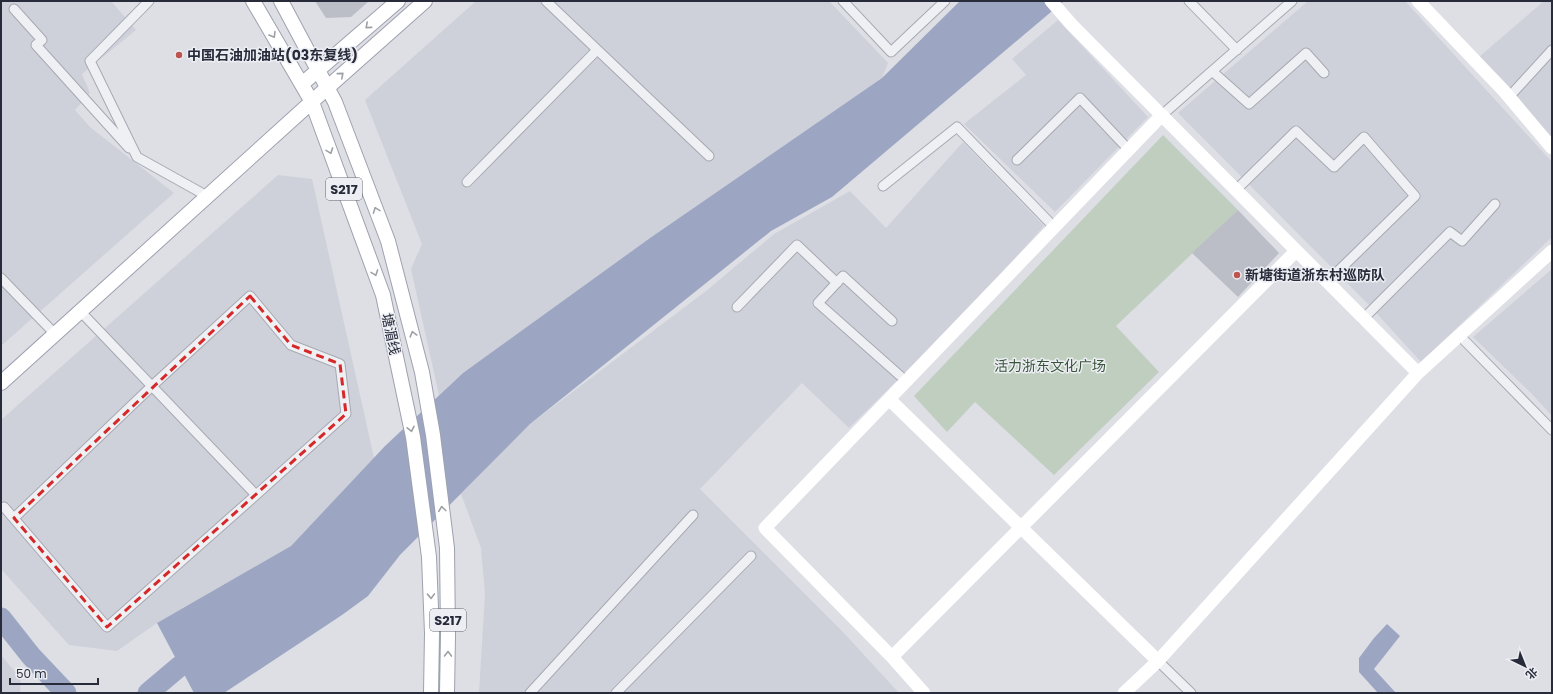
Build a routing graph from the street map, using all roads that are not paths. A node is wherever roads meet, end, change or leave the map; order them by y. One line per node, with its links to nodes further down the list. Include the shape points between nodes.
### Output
1 (149, 1): 27 (street, via 90,61)
2 (253, 1): 20 (main road, 塘湄线 / S217, one-way to 20)
3 (281, 1): 17 (main road, S217)
4 (398, 1): 17 (main road, one-way to 17)
5 (425, 1): 21 (main road, one-way to 5)
6 (546, 1): 14 (street)
7 (842, 1): 8 (street, via 891,52)
8 (945, 1)
9 (1051, 1): 24 (street)
10 (1189, 1): 15 (street)
11 (1292, 1): 15 (street)
12 (1418, 1): 22 (street)
13 (14, 10): 27 (street, via 42,40 36,45)
14 (597, 50): 28 (street); 30 (street)
15 (1237, 50): 18 (street)
16 (1552, 50): 22 (street)
17 (318, 70): 20 (main road); 21 (main road, S217)
18 (1212, 71): 19 (street, via 1249,104 1306,53); 24 (street)
19 (1324, 72)
20 (302, 84): 23 (main road, 塘湄线 / S217)
21 (327, 88): 23 (main road); 62 (main road, S217, one-way to 21, via 447,548 433,435 422,372 388,241 335,102)
22 (1509, 97): 25 (street)
23 (312, 102): 33 (main road); 61 (main road, 塘湄线 / S217, one-way to 61, via 383,295 413,437 429,557)
24 (1162, 115): 26 (street); 32 (street)
25 (1552, 148)
26 (1129, 150): 29 (street, via 1080,98); 35 (street)
27 (137, 156): 33 (street)
28 (709, 156)
29 (1017, 160)
30 (466, 182)
31 (883, 186): 35 (street, via 957,127)
32 (1236, 190): 36 (street); 39 (street, via 1296,131 1334,166 1364,137 1415,196)
33 (208, 196): 42 (main road)
34 (1495, 204): 43 (street, via 1462,241 1450,232)
35 (1054, 227): 48 (street)
36 (1296, 251): 39 (street); 57 (street)
37 (1552, 251): 46 (street)
38 (1, 278): 45 (street)
39 (1327, 282): 43 (street)
40 (837, 283): 41 (street, via 797,245); 44 (street, via 843,276); 48 (street, via 818,303)
41 (737, 307)
42 (80, 311): 45 (main road); 50 (street)
43 (1363, 319): 47 (street)
44 (892, 321)
45 (54, 334): 49 (main road)
46 (1460, 336): 47 (street); 52 (street)
47 (1418, 374): 60 (street)
48 (906, 382): 51 (street)
49 (1, 383)
50 (152, 386): 53 (street); 53 (street, via 250,296 291,346 340,364 346,414); 56 (street)
51 (889, 399): 57 (street); 59 (street, via 765,528)
52 (1552, 430)
53 (256, 495): 56 (street, via 107,627)
54 (4, 507): 56 (street)
55 (693, 515): 63 (street)
56 (14, 518)
57 (1021, 527): 59 (street); 60 (street)
58 (751, 556): 64 (street)
59 (892, 657): 65 (street)
60 (1158, 661): 66 (street); 67 (street)
61 (431, 693)
62 (447, 693)
63 (530, 693)
64 (616, 693)
65 (924, 693)
66 (1124, 693)
67 (1191, 693)

